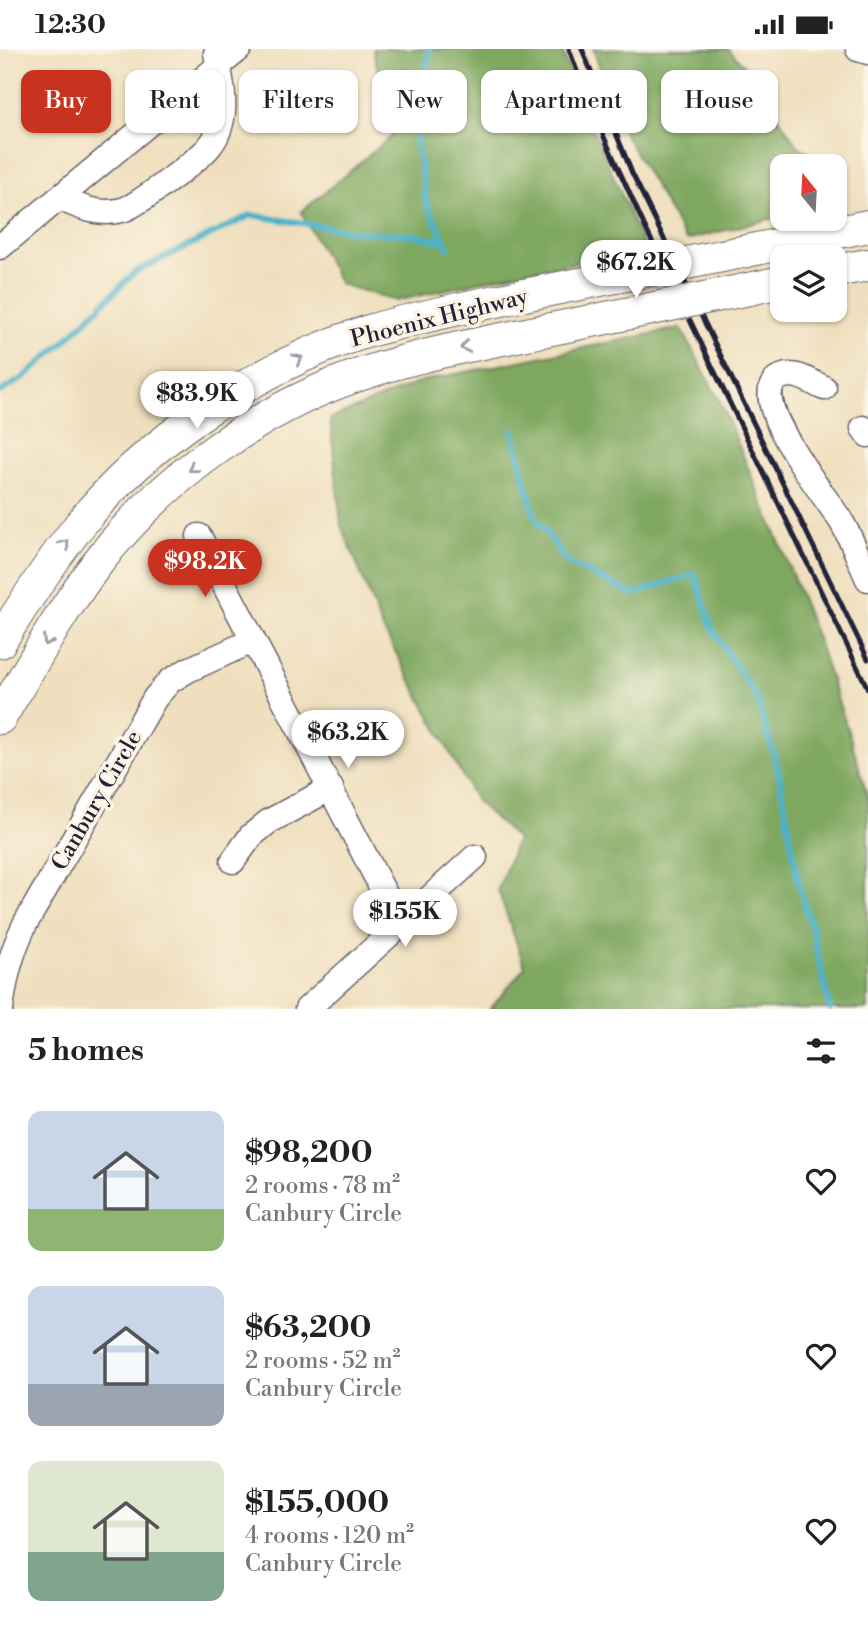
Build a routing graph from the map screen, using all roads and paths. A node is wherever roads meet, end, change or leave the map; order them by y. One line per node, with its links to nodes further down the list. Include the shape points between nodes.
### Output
1 (239, 49): 4 (street)
2 (858, 49): 3 (street)
3 (868, 52)
4 (217, 58): 5 (street); 5 (street, via 222,120 208,148 138,203 122,210 98,212)
5 (59, 198): 7 (street)
6 (868, 226): 15 (main road, Phoenix Highway, one-way to 6, bridge, via 61,548 136,466 184,426 299,358 368,332 524,295)
7 (0, 247)
8 (868, 265): 9 (main road)
9 (847, 269)
10 (770, 285): 16 (main road, Phoenix Highway, one-way to 16, bridge, via 424,356 368,371 283,409 222,445 136,518 93,568)
11 (824, 388): 13 (street, via 795,374 783,376 774,382 769,401 782,431)
12 (199, 536): 14 (street)
13 (865, 564)
14 (252, 641): 17 (street); 21 (street, Canbury Circle, via 188,670 155,698 24,925 6,974)
15 (0, 642)
16 (0, 718)
17 (331, 788): 19 (street, via 268,823 251,836); 20 (street)
18 (475, 857): 20 (street)
19 (233, 861)
20 (400, 923): 22 (street)
21 (1, 1009)
22 (307, 1009)

